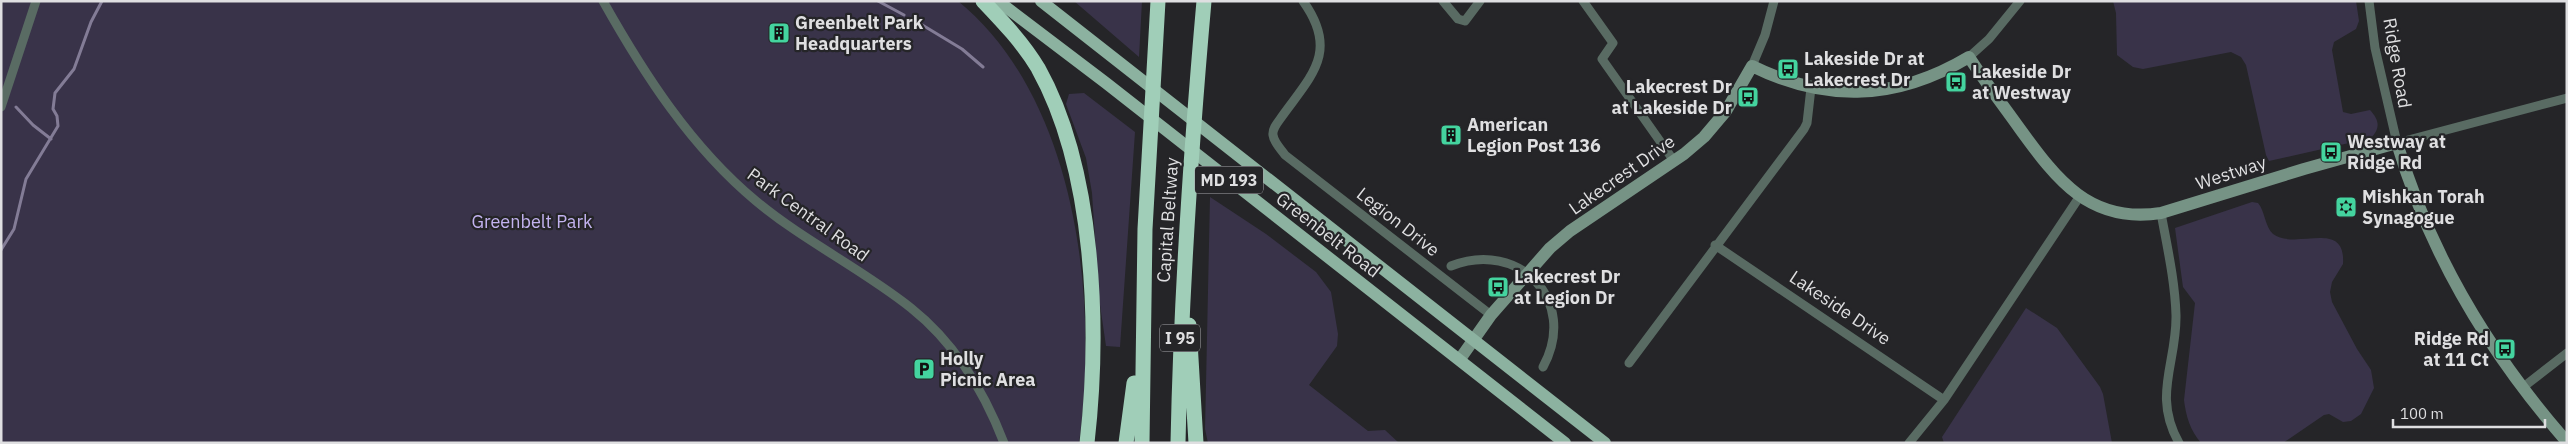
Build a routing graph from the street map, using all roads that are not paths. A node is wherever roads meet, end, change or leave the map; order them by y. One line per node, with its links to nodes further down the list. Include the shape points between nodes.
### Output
1 (36, 1): 19 (street)
2 (983, 1): 39 (highway, via 1022,44 1038,69 1071,152 1086,236 1092,302 1092,376)
3 (998, 1): 32 (main road, Greenbelt Road / MD 193)
4 (1041, 1): 30 (main road, Greenbelt Road / MD 193)
5 (1158, 1): 28 (highway, Capital Beltway / I 95)
6 (1204, 1): 24 (highway, Capital Beltway / I 95)
7 (1303, 1): 29 (street, Legion Drive, via 1317,26 1318,65 1274,129 1274,141 1285,155)
8 (1443, 1): 9 (street, via 1458,19 1465,21)
9 (1480, 1)
10 (1583, 1): 21 (street, via 1613,42 1602,59)
11 (1774, 1): 16 (street, Lakecrest Drive)
12 (2020, 1): 15 (street, via 1989,39)
13 (2369, 1): 20 (street, Ridge Road, via 2374,48)
14 (604, 2): 38 (street, Park Central Road, via 669,108 725,173 756,202 885,289 935,330 973,376)
15 (1969, 57): 17 (street, via 1922,81 1888,89 1854,93); 22 (street, Westway, via 2048,168 2060,182)
16 (1752, 66): 17 (street); 21 (street, Lakecrest Drive, via 1711,130)
17 (1812, 88): 25 (street, via 1804,129)
18 (2567, 98): 20 (street, Westway)
19 (1, 107)
20 (2397, 143): 23 (street, Westway); 35 (street, Ridge Road, via 2415,200 2444,266 2480,327)
21 (1674, 161): 27 (street, Lakecrest Drive, via 1570,231)
22 (2080, 196): 23 (street, Westway, via 2115,211); 36 (street)
23 (2161, 213): 47 (street, via 2176,315 2166,399)
24 (1185, 234): 42 (highway, Capital Beltway / I 95); 43 (highway)
25 (1715, 245): 33 (street); 36 (street, Lakeside Drive)
26 (1451, 266): 27 (street, via 1489,258 1510,263)
27 (1526, 274): 29 (street, Lakecrest Drive); 34 (street, via 1540,286 1552,310 1554,340)
28 (1144, 309): 40 (highway); 41 (highway, Capital Beltway / I 95)
29 (1491, 315): 30 (street, Lakecrest Drive)
30 (1474, 338): 32 (street, Lakecrest Drive); 45 (main road, Greenbelt Road / MD 193)
31 (2567, 353): 35 (street)
32 (1460, 359): 44 (main road, Greenbelt Road / MD 193)
33 (1629, 363)
34 (1543, 367)
35 (2522, 388): 37 (street, Ridge Road)
36 (1944, 400): 46 (street)
37 (2567, 442)
38 (1004, 443)
39 (1087, 443)
40 (1126, 443)
41 (1142, 443)
42 (1178, 443)
43 (1196, 443)
44 (1566, 443)
45 (1606, 443)
46 (1909, 443)
47 (2179, 443)

